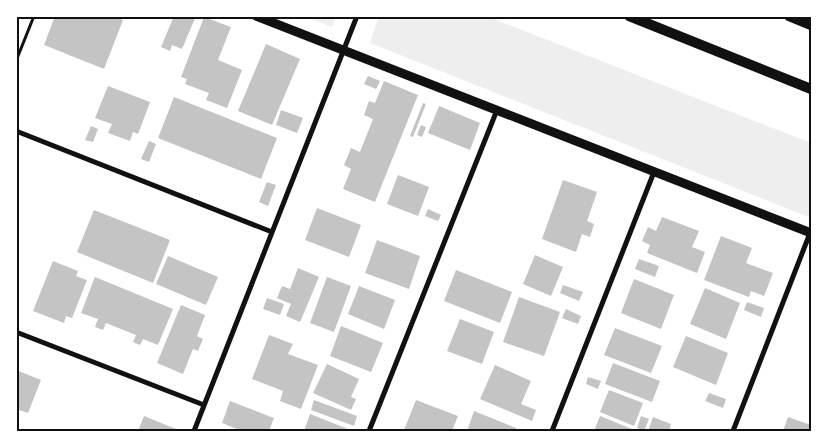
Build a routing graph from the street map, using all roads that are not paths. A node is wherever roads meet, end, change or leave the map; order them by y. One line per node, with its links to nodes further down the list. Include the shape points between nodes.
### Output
1 (256, 16): 6 (street)
2 (357, 16): 6 (street)
3 (629, 16): 7 (main road)
4 (789, 16): 5 (main road)
5 (811, 25)
6 (344, 50): 8 (street); 11 (street)
7 (811, 89)
8 (497, 110): 10 (street); 16 (street)
9 (16, 131): 11 (street)
10 (654, 172): 12 (street); 17 (street)
11 (272, 232): 14 (street)
12 (810, 233): 18 (street)
13 (16, 332): 14 (street)
14 (204, 405): 15 (street)
15 (194, 431)
16 (369, 431)
17 (552, 431)
18 (733, 431)

